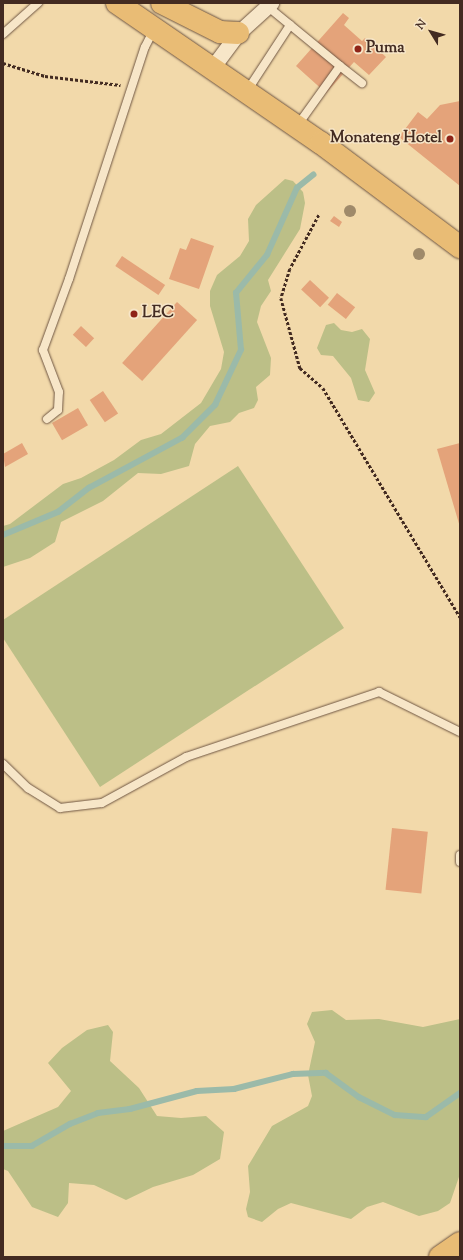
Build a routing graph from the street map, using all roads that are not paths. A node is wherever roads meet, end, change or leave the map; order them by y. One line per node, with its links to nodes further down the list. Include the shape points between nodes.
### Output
1 (38, 3): 8 (lane)
2 (117, 3): 6 (main road)
3 (162, 3): 7 (main road, via 220,32)
4 (268, 4): 5 (lane); 7 (street)
5 (290, 25): 9 (lane); 12 (lane)
6 (154, 29): 10 (main road); 15 (lane, via 145,47 134,86 43,350 58,392 58,410)
7 (238, 33): 10 (street)
8 (3, 34)
9 (340, 66): 11 (lane); 13 (lane)
10 (212, 68): 12 (main road)
11 (362, 83)
12 (246, 92): 13 (main road)
13 (297, 127): 14 (main road)
14 (460, 247)
15 (47, 419)
16 (460, 732): 17 (lane, via 379,692 186,756 102,803 60,808 28,788)
17 (3, 764)
18 (460, 855): 19 (lane)
19 (460, 862)
20 (460, 1243): 21 (main road)
21 (440, 1257)

